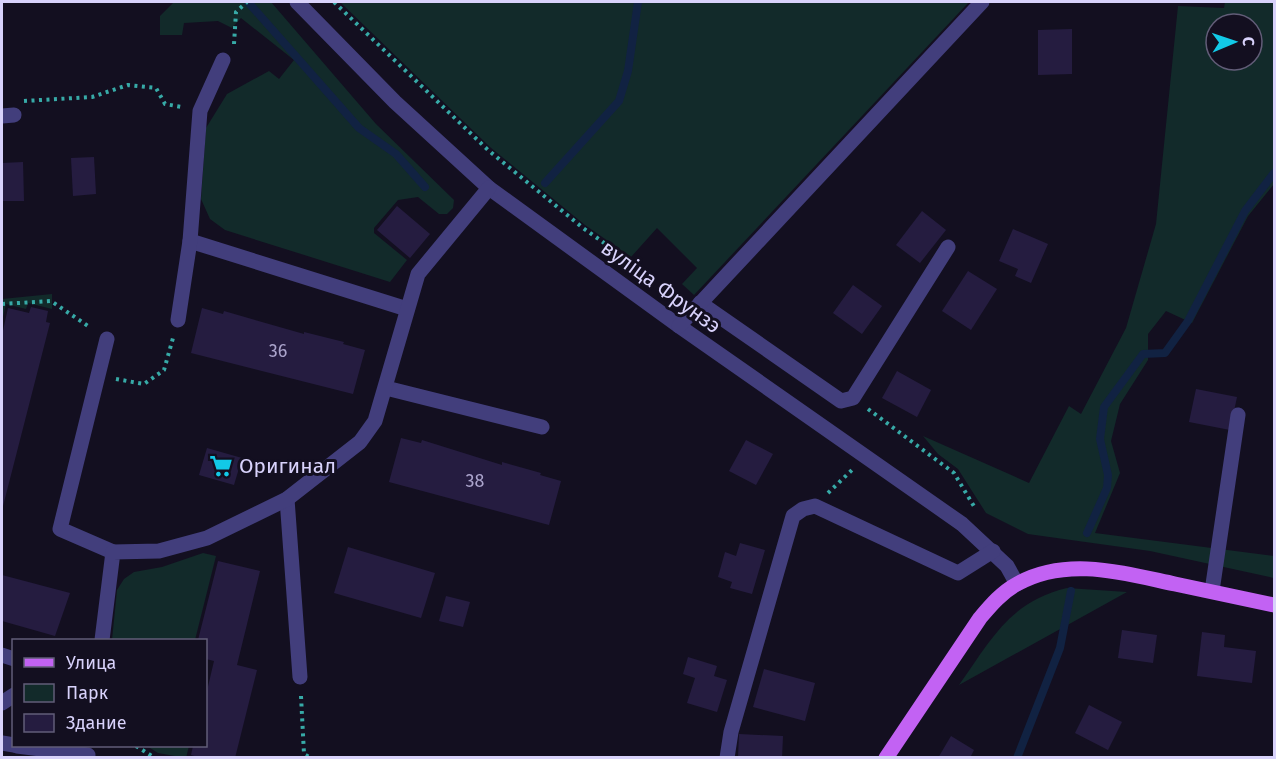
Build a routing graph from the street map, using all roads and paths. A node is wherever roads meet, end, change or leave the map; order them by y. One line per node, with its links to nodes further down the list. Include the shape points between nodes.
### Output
1 (247, 2): 5 (path, via 236,12 234,48)
2 (297, 2): 8 (street, вуліца Фрунзэ, via 395,102)
3 (334, 2): 11 (path, via 488,150)
4 (982, 2): 12 (street)
5 (223, 60): 7 (street)
6 (12, 111): 7 (path, via 32,99 92,97 128,85 156,88 165,104)
7 (200, 111): 9 (street)
8 (489, 188): 14 (street, via 418,274); 16 (street, вуліца Фрунзэ)
9 (190, 241): 14 (street); 15 (street)
10 (948, 247): 20 (street)
11 (631, 262)
12 (700, 303): 16 (street); 20 (street, via 841,401)
13 (2, 304): 17 (path, via 51,301)
14 (407, 309): 19 (street)
15 (178, 320): 18 (path, via 164,370 144,384)
16 (679, 326): 27 (street, вуліца Фрунзэ, via 962,524)
17 (107, 339): 18 (street)
18 (98, 376): 28 (street, via 60,529)
19 (386, 388): 22 (street); 25 (street, via 375,421 360,442)
20 (853, 398): 26 (path, via 954,473)
21 (1238, 415): 30 (street)
22 (542, 427)
23 (843, 478): 24 (path)
24 (830, 492)
25 (287, 500): 28 (street, via 207,538 159,551); 33 (street)
26 (979, 515)
27 (993, 551): 29 (street, вуліца Фрунзэ); 39 (street, via 958,573 815,506 798,512 793,516 730,732)
28 (113, 552): 32 (street)
29 (1017, 584): 30 (main road, via 1045,572 1107,569); 40 (main road, via 980,618)
30 (1212, 591): 31 (main road)
31 (1275, 605)
32 (102, 639)
33 (300, 677): 38 (path, via 304,754)
34 (34, 747): 36 (street)
35 (137, 747): 37 (path)
36 (89, 753)
37 (155, 758)
38 (311, 758)
39 (727, 758)
40 (886, 758)

